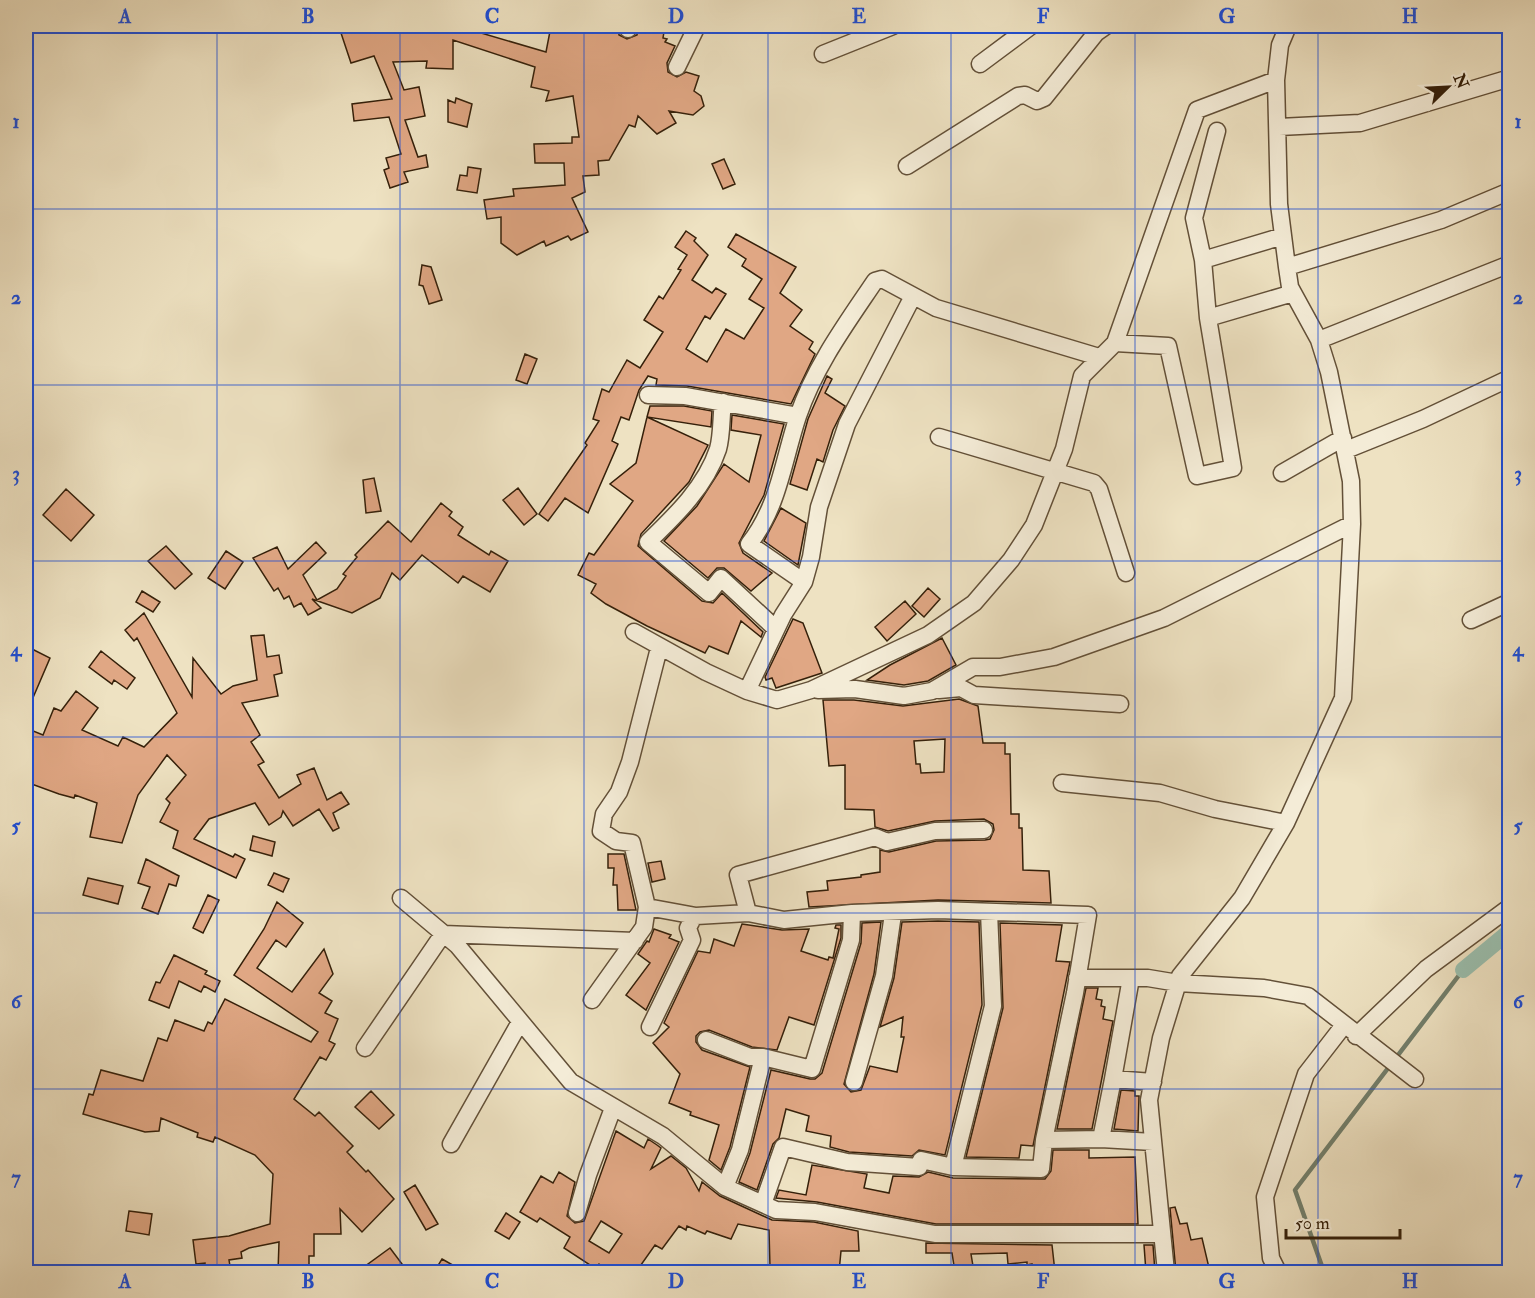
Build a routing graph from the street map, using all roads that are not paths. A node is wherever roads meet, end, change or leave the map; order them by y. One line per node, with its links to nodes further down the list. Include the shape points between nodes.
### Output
1 (697, 26): 8 (street)
2 (893, 26): 6 (street)
3 (1031, 26): 7 (street)
4 (1106, 26): 13 (street, via 1096,33 1044,98 1036,101 1018,96)
5 (1288, 26): 10 (street, via 1280,45)
6 (823, 54)
7 (980, 64)
8 (677, 67)
9 (1509, 78): 11 (street, via 1360,123)
10 (1276, 80): 11 (street); 23 (street, via 1197,110)
11 (1279, 127): 15 (street)
12 (1217, 131): 16 (street, via 1194,218)
13 (907, 166)
14 (1509, 191): 18 (street, via 1441,220)
15 (1283, 236): 16 (street); 18 (street)
16 (1203, 260): 21 (street)
17 (1509, 264): 22 (street)
18 (1287, 267): 19 (street)
19 (1293, 293): 21 (street); 22 (street)
20 (912, 298): 24 (street); 28 (street, via 882,279 875,281 819,366); 35 (street, via 847,424 819,507)
21 (1208, 318): 23 (street, via 1233,468 1197,476 1168,346)
22 (1318, 340): 30 (street)
23 (1115, 343): 24 (street)
24 (1099, 357): 31 (street, via 1082,376)
25 (1509, 378): 30 (street, via 1423,419)
26 (648, 395): 27 (street)
27 (723, 402): 28 (street); 38 (street, via 718,447 707,472 695,493 648,542 709,593 721,578)
28 (798, 416): 35 (street, via 770,513 749,544)
29 (939, 437): 31 (street)
30 (1345, 444): 32 (street); 33 (street)
31 (1055, 472): 34 (street, via 1089,480 1099,489); 41 (street, via 1034,525 1011,560 974,603 928,635)
32 (1282, 473)
33 (1352, 524): 43 (street, via 1164,618 1054,657 1000,667 973,667); 46 (street, via 1343,698)
34 (1126, 573)
35 (804, 582): 38 (street)
36 (1509, 602): 37 (street)
37 (1471, 620)
38 (776, 629): 42 (street)
39 (634, 632): 40 (street)
40 (659, 648): 42 (street); 49 (street, via 630,762 619,792 604,814 601,831 616,841 632,843)
41 (811, 690): 42 (street, via 777,700); 43 (street, via 855,689 904,696)
42 (747, 691)
43 (932, 691): 44 (street, via 961,688 974,695)
44 (1120, 704)
45 (1062, 783): 46 (street, via 1160,793)
46 (1286, 823): 60 (street, via 1242,898 1180,976)
47 (984, 830): 52 (street, via 935,831 887,842 875,837 738,874)
48 (401, 898): 56 (street)
49 (647, 907): 55 (street); 57 (street, via 644,927)
50 (1509, 907): 64 (street)
51 (989, 912): 54 (street, via 938,910); 58 (street, via 1088,915); 77 (street, via 993,1006)
52 (748, 913): 53 (street, via 784,920); 55 (street)
53 (852, 913): 54 (street); 67 (street, via 851,940 812,1069)
54 (893, 914): 70 (street, via 884,975)
55 (694, 916): 63 (street, via 688,928 692,940)
56 (444, 934): 57 (street); 62 (street); 66 (street)
57 (635, 941): 61 (street)
58 (1077, 978): 59 (street); 74 (street)
59 (1131, 978): 60 (street); 69 (street)
60 (1178, 984): 64 (street, via 1263,988 1308,996); 71 (street, via 1161,1038)
61 (592, 1000)
62 (520, 1022): 72 (street, via 571,1082); 76 (street)
63 (651, 1027)
64 (1350, 1030): 68 (street); 83 (street, via 1306,1074 1265,1197 1271,1258)
65 (706, 1040): 67 (street, via 750,1057)
66 (366, 1048)
67 (763, 1057): 78 (street, via 740,1150)
68 (1408, 1074)
69 (1113, 1079): 71 (street); 73 (street)
70 (854, 1082)
71 (1153, 1082): 75 (street, via 1149,1100)
72 (613, 1108): 78 (street, via 663,1136); 80 (street)
73 (1101, 1139): 74 (street); 75 (street)
74 (1044, 1140): 77 (street, via 1041,1169)
75 (1153, 1142): 81 (street)
76 (451, 1144)
77 (953, 1167): 79 (street, via 921,1161 919,1167 847,1162 783,1148)
78 (725, 1187): 79 (street)
79 (763, 1204): 81 (street, via 776,1210 815,1212 935,1234)
80 (577, 1213)
81 (1160, 1234): 82 (street)
82 (1166, 1272)
83 (1278, 1272)

